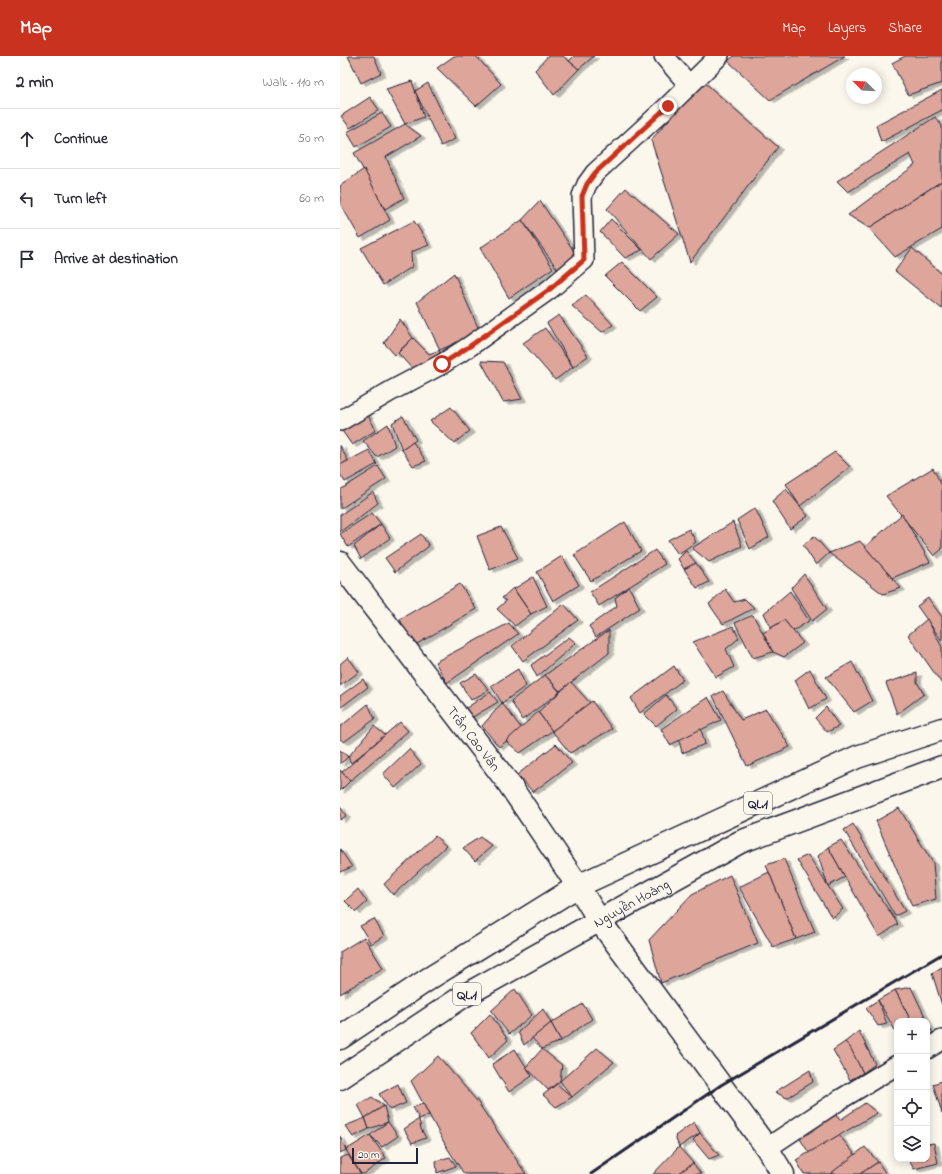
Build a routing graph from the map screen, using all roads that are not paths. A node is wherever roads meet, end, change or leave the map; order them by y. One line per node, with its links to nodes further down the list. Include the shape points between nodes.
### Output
1 (664, 56): 3 (street)
2 (719, 56): 3 (street)
3 (689, 85): 4 (street, via 595,173 587,184 582,196 584,260 550,289 470,346)
4 (340, 421)
5 (340, 563): 8 (main road, Trần Cao Vân, via 509,784)
6 (942, 729): 8 (main road, QL.1, via 857,757)
7 (942, 767): 9 (main road, Nguyễn Hoàng / QL.1, via 740,842)
8 (578, 886): 9 (main road, Trần Cao Vân); 10 (main road, QL.1, via 430,978)
9 (599, 920): 14 (main road, Nguyễn Hoàng / QL.1, via 462,997); 15 (main road, Trần Cao Vân)
10 (340, 1038)
11 (942, 1040): 12 (street)
12 (930, 1047)
13 (894, 1067): 15 (street)
14 (340, 1078)
15 (767, 1148): 16 (main road, Trần Cao Vân)
16 (783, 1174)

